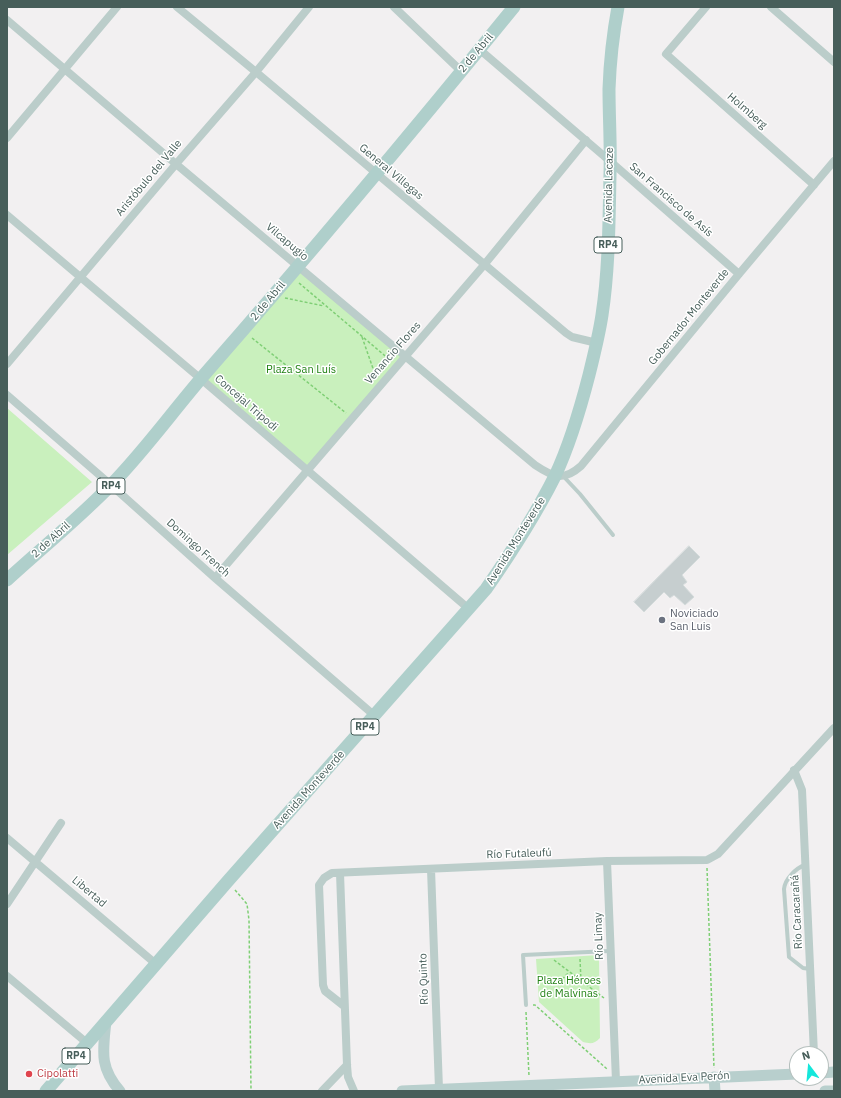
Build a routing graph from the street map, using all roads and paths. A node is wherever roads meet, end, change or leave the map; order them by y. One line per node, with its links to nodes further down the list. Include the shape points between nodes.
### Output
1 (118, 7): 12 (street)
2 (176, 7): 14 (street, General Villegas)
3 (309, 7): 14 (street, Aristóbulo del Valle)
4 (394, 7): 13 (street)
5 (514, 7): 10 (main road, 2 de Abril / RP4)
6 (618, 7): 18 (main road, Avenida Lacaze / RP4, via 611,61)
7 (706, 7): 21 (street, Holmberg, via 666,54)
8 (771, 7): 11 (street)
9 (7, 20): 12 (street, Vilcapugio)
10 (479, 49): 13 (main road, 2 de Abril / RP4); 16 (street, San Francisco de Asís)
11 (834, 62)
12 (65, 68): 15 (street); 19 (street, Vilcapugio)
13 (462, 71): 20 (main road, 2 de Abril / RP4)
14 (256, 72): 19 (street, Aristóbulo del Valle); 20 (street, General Villegas)
15 (7, 138)
16 (586, 140): 18 (street, San Francisco de Asís); 24 (street, Venancio Flores)
17 (834, 161): 21 (street, Gobernador Monteverde)
18 (611, 162): 25 (street, San Francisco de Asís); 32 (main road, Avenida Lacaze / RP4, via 606,280)
19 (176, 164): 23 (street, Vilcapugio); 26 (street, Aristóbulo del Valle)
20 (376, 173): 23 (main road, 2 de Abril / RP4); 24 (street, General Villegas)
21 (814, 185): 25 (street, Gobernador Monteverde)
22 (7, 215): 26 (street, Concejal Tripodi)
23 (298, 265): 30 (main road, 2 de Abril / RP4); 33 (street, Vilcapugio)
24 (484, 265): 32 (street, General Villegas, via 566,333); 33 (street, Venancio Flores)
25 (738, 274): 41 (street, Gobernador Monteverde, via 581,466 572,474)
26 (80, 277): 34 (street, Aristóbulo del Valle); 37 (street, Concejal Tripodi)
27 (294, 279): 29 (path)
28 (279, 297): 29 (path)
29 (326, 306): 31 (path)
30 (243, 331): 37 (main road, 2 de Abril / RP4); 39 (path)
31 (361, 335): 35 (path, via 390,359); 36 (path, via 376,377)
32 (597, 343): 41 (main road, Avenida Lacaze / RP4)
33 (406, 356): 39 (street, Venancio Flores); 41 (street, Vilcapugio, via 535,464)
34 (7, 364)
35 (386, 365)
36 (381, 371)
37 (201, 378): 40 (street, Concejal Tripodi); 42 (main road, 2 de Abril / RP4)
38 (7, 395): 42 (street, Domingo French)
39 (353, 418): 40 (street, Venancio Flores)
40 (307, 471): 44 (street, Venancio Flores); 46 (street, Concejal Tripodi)
41 (559, 476): 43 (lane, via 580,494); 46 (main road, Avenida Monteverde / RP4, via 509,556)
42 (111, 485): 44 (street, Domingo French); 45 (main road, 2 de Abril / RP4)
43 (613, 535)
44 (215, 578): 47 (street, Domingo French)
45 (7, 580)
46 (469, 609): 47 (main road, Avenida Monteverde / RP4)
47 (375, 716): 58 (main road, Avenida Monteverde / RP4)
48 (834, 728): 49 (street)
49 (794, 770): 52 (street, via 718,854); 55 (street, Río Caracarañá, via 802,790)
50 (61, 823): 53 (street)
51 (7, 838): 53 (street, Libertad)
52 (707, 860): 54 (street, Río Futaleufú); 77 (path)
53 (35, 861): 59 (street); 63 (street, Libertad)
54 (607, 861): 56 (street, Río Futaleufú); 60 (street, Río Limay)
55 (806, 865): 64 (street, Río Caracarañá); 64 (lane, via 786,881 784,889 789,958 803,968)
56 (431, 869): 57 (street, Río Futaleufú); 81 (street, Río Quinto)
57 (336, 873): 71 (street); 71 (street, via 324,878 319,885 323,985 325,992)
58 (227, 882): 63 (main road, Avenida Monteverde / RP4); 85 (path, via 244,898 249,920)
59 (7, 904)
60 (610, 951): 61 (lane); 69 (street, Río Limay)
61 (580, 952): 62 (lane); 67 (path)
62 (546, 954): 65 (path); 70 (lane, via 523,955)
63 (156, 964): 72 (main road, Avenida Monteverde / RP4)
64 (810, 969): 74 (street, Río Caracarañá)
65 (569, 972): 67 (path); 68 (path)
66 (7, 976): 73 (street)
67 (581, 981): 69 (path)
68 (559, 983)
69 (612, 1004): 78 (street, Río Limay)
70 (526, 1005): 78 (path, via 535,1005); 79 (path)
71 (344, 1006): 75 (street)
72 (106, 1021): 73 (main road, Avenida Monteverde / RP4); 84 (main road, via 103,1051 105,1068)
73 (87, 1043): 83 (main road, Avenida Monteverde / RP4)
74 (814, 1046)
75 (347, 1065): 86 (street); 87 (street, via 348,1077)
76 (789, 1074): 77 (main road, Avenida Eva Perón)
77 (714, 1077): 78 (main road, Avenida Eva Perón); 89 (main road)
78 (616, 1079): 80 (main road, Avenida Eva Perón)
79 (529, 1085): 80 (main road, Avenida Eva Perón); 82 (main road, Avenida Eva Perón)
80 (571, 1087)
81 (439, 1089): 82 (main road, Avenida Eva Perón); 88 (main road, Avenida Eva Perón)
82 (482, 1089)
83 (46, 1091)
84 (120, 1091)
85 (251, 1091)
86 (322, 1091)
87 (354, 1091)
88 (402, 1091)
89 (715, 1091)
90 (825, 1091): 91 (main road)
91 (834, 1091)

